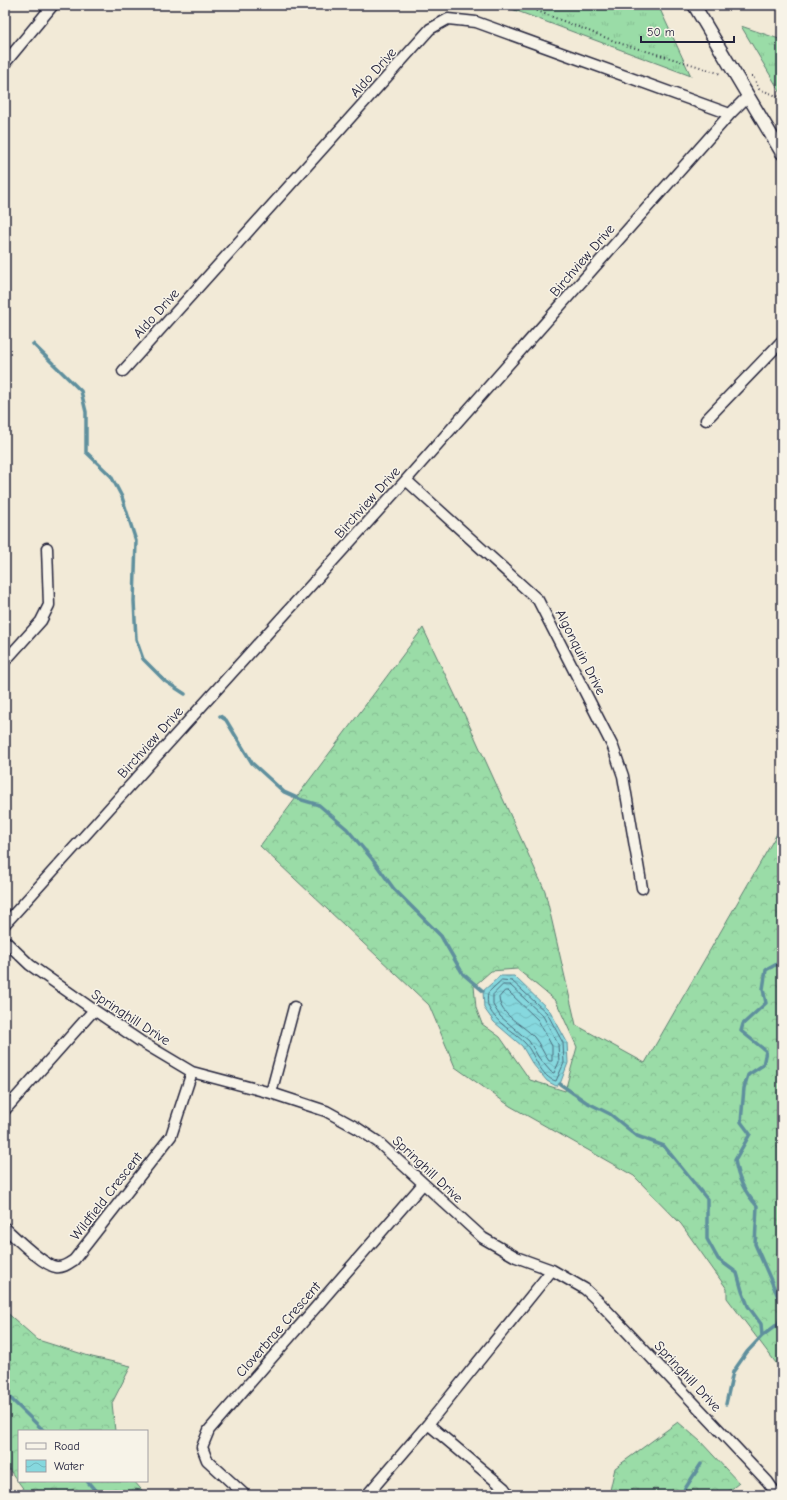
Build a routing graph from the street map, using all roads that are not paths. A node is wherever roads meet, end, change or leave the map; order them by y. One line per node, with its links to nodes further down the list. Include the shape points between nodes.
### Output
1 (54, 5): 3 (street)
2 (694, 5): 4 (street)
3 (5, 64)
4 (748, 96): 5 (street, Birchview Drive); 6 (street)
5 (730, 114): 8 (street, Aldo Drive, via 476,22 448,19 430,29); 10 (street, Birchview Drive)
6 (782, 153)
7 (782, 341): 9 (street)
8 (123, 371)
9 (706, 420)
10 (406, 480): 13 (street, Algonquin Drive, via 538,600 614,747 623,776); 14 (street, Birchview Drive)
11 (47, 548): 12 (street, via 49,605 40,621)
12 (5, 661)
13 (642, 888)
14 (5, 924)
15 (5, 941): 17 (street, Springhill Drive, via 30,965)
16 (294, 1007): 19 (street)
17 (94, 1010): 18 (street, Springhill Drive); 20 (street)
18 (192, 1072): 19 (street, Springhill Drive); 22 (street, Wildfield Crescent, via 171,1136 74,1260 65,1266 55,1267 44,1262)
19 (271, 1094): 21 (street, Springhill Drive, via 326,1111 357,1128 378,1142)
20 (5, 1110)
21 (423, 1184): 23 (street, Springhill Drive, via 483,1238 516,1257); 25 (street, Cloverbrae Crescent, via 209,1430 202,1447 207,1460)
22 (5, 1228)
23 (552, 1270): 24 (street); 28 (street, Springhill Drive, via 585,1289 598,1301 768,1482)
24 (428, 1424): 26 (street); 27 (street)
25 (245, 1495)
26 (367, 1495)
27 (509, 1495)
28 (777, 1495)

